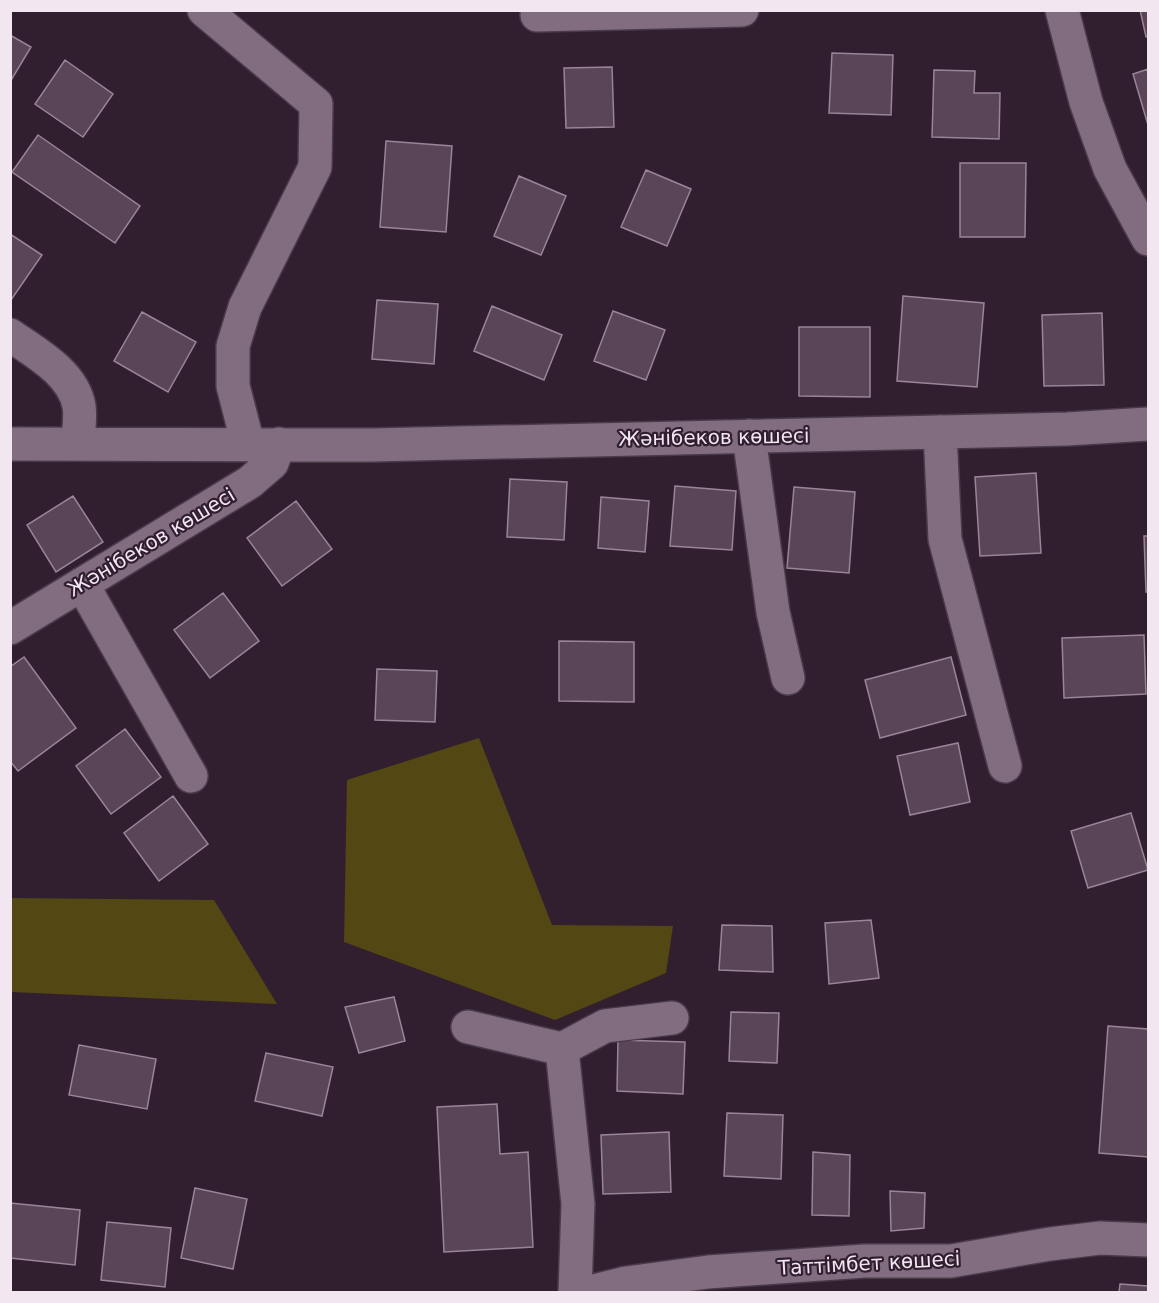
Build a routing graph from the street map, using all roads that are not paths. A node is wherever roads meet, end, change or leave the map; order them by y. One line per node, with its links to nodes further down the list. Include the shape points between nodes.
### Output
1 (204, 10): 12 (street, via 315,104 315,167 245,307 233,346 233,386)
2 (742, 10): 4 (street)
3 (1062, 10): 5 (street, via 1086,102 1110,169)
4 (537, 15)
5 (1149, 239)
6 (10, 335): 11 (street, via 45,359 70,384 79,406)
7 (1149, 424): 8 (street, Жәнібеков көшесі)
8 (940, 432): 9 (street, Жәнібеков көшесі); 16 (street, via 945,539)
9 (749, 436): 12 (street, Жәнібеков көшесі); 15 (street, via 773,612)
10 (10, 444): 11 (street, Жәнібеков көшесі)
11 (78, 444): 12 (street, Жәнібеков көшесі)
12 (263, 444): 13 (street, Жәнібеков көшесі, via 272,463 250,482)
13 (82, 584): 14 (street, Жәнібеков көшесі); 17 (street)
14 (10, 628)
15 (788, 678)
16 (1005, 766)
17 (190, 776)
18 (672, 1018): 20 (street, via 605,1026)
19 (468, 1027): 20 (street)
20 (562, 1049): 22 (street, via 578,1204)
21 (1149, 1240): 23 (street, Таттімбет көшесі, via 1100,1238 951,1261 864,1261 708,1272 626,1283)
22 (575, 1293)
23 (590, 1293)

